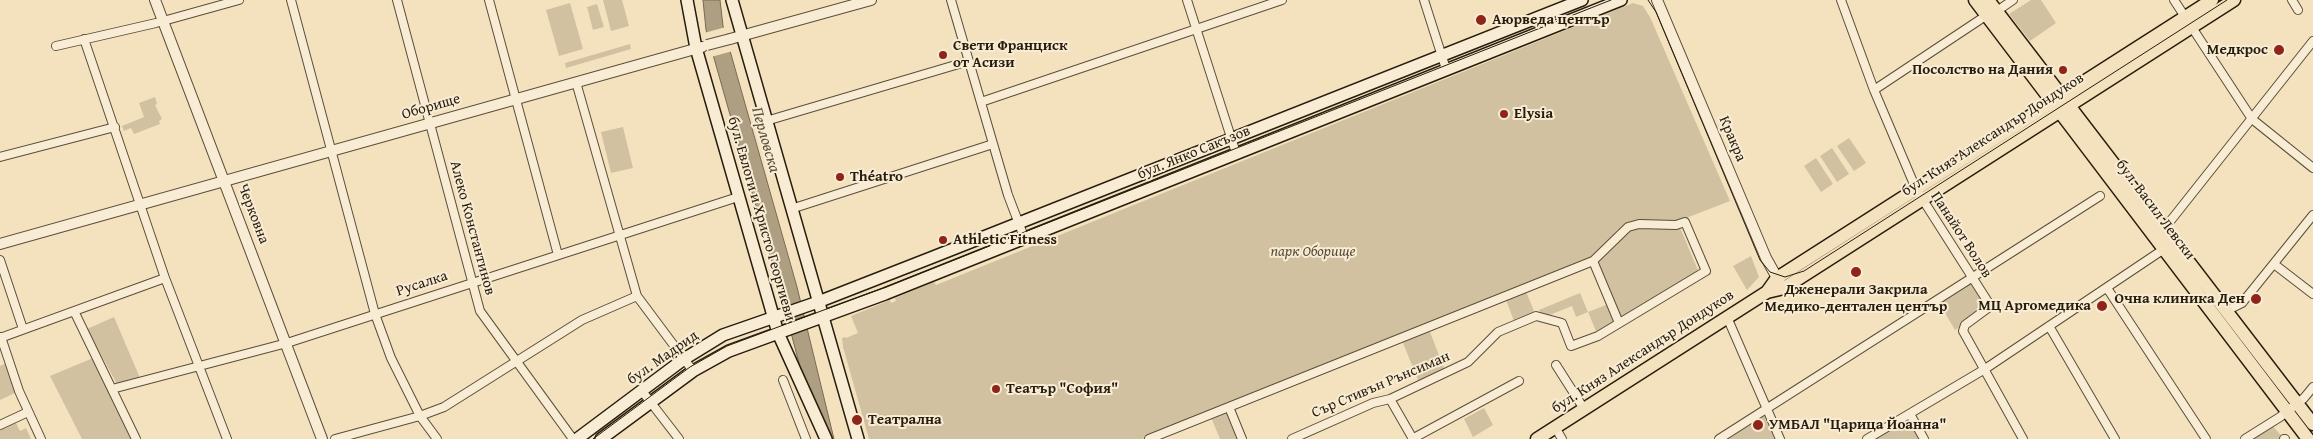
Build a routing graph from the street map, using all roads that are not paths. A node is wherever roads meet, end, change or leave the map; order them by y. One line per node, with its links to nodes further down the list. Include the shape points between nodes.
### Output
1 (155, 0): 26 (street, Черковна)
2 (239, 0): 26 (street)
3 (291, 0): 48 (street)
4 (397, 0): 44 (street, Алеко Константинов)
5 (489, 0): 39 (street)
6 (687, 0): 33 (main road, бул. Евлоги и Христо Георгиеви)
7 (732, 0): 29 (main road, бул. Евлоги и Христо Георгиеви)
8 (870, 0): 29 (street, Оборище)
9 (952, 0): 35 (street)
10 (1187, 0): 28 (street)
11 (1282, 0): 28 (street)
12 (1424, 0): 34 (street)
13 (1582, 0): 34 (main road, бул. Янко Сакъзов)
14 (1621, 0): 36 (main road, бул. Янко Сакъзов)
15 (1656, 0): 72 (street, Кракра, via 1766,258)
16 (1841, 0): 38 (street, Панайот Волов)
17 (1975, 0): 25 (main road, бул. Васил Левски)
18 (1988, 0): 25 (main road, бул. Васил Левски)
19 (2013, 0): 25 (street)
20 (2174, 0): 27 (street)
21 (2212, 0): 27 (main road, бул. Княз Александър Дондуков)
22 (2234, 0): 27 (main road, бул. Княз Александър Дондуков)
23 (2292, 0): 24 (street)
24 (2298, 10)
25 (1992, 13): 38 (street); 41 (main road, бул. Васил Левски)
26 (163, 21): 30 (street); 52 (street, Черковна)
27 (2188, 22): 41 (main road, бул. Княз Александър Дондуков); 42 (street)
28 (1195, 29): 40 (street); 46 (street)
29 (736, 38): 33 (street, Оборище, bridge); 43 (main road, бул. Евлоги и Христо Георгиеви)
30 (84, 39): 32 (street); 45 (street)
31 (2313, 41): 42 (street)
32 (56, 46)
33 (702, 47): 37 (street, Оборище); 55 (main road, бул. Евлоги и Христо Георгиеви)
34 (1442, 56): 36 (street); 46 (main road, бул. Янко Сакъзов)
35 (969, 61): 40 (street); 43 (street)
36 (1446, 69): 49 (main road, бул. Янко Сакъзов)
37 (576, 82): 39 (street, Оборище); 61 (street)
38 (1874, 90): 53 (street, Панайот Волов)
39 (516, 99): 44 (street, Оборище); 65 (street)
40 (981, 102): 47 (street)
41 (2061, 104): 53 (main road, бул. Княз Александър Дондуков); 60 (main road, бул. Васил Левски); 64 (main road, бул. Васил Левски)
42 (2252, 119): 51 (street); 60 (street)
43 (766, 121): 57 (main road, бул. Евлоги и Христо Георгиеви)
44 (430, 123): 48 (street, Оборище); 71 (street, Алеко Константинов)
45 (115, 127): 50 (street); 56 (street)
46 (1231, 139): 49 (street); 59 (main road, бул. Янко Сакъзов)
47 (993, 144): 57 (street); 59 (street)
48 (330, 151): 52 (street, Оборище); 79 (street)
49 (1236, 153): 62 (main road, бул. Янко Сакъзов)
50 (0, 157)
51 (2313, 168)
52 (224, 181): 56 (street, Оборище); 88 (street, Черковна)
53 (1919, 195): 70 (street, Панайот Волов); 72 (main road, бул. Княз Александър Дондуков)
54 (2100, 196): 70 (street)
55 (738, 197): 61 (street, Русалка); 80 (main road, бул. Евлоги и Христо Георгиеви)
56 (141, 204): 63 (street, Оборище); 69 (street)
57 (791, 209): 76 (main road, бул. Евлоги и Христо Георгиеви)
58 (2313, 215): 68 (street)
59 (1019, 223): 62 (street); 76 (main road, бул. Янко Сакъзов)
60 (2164, 229): 78 (main road, бул. Васил Левски)
61 (619, 236): 65 (street, Русалка); 75 (street)
62 (1024, 237): 82 (main road, бул. Янко Сакъзов)
63 (0, 244)
64 (2164, 249): 73 (street); 107 (main road, бул. Васил Левски)
65 (558, 255): 71 (street, Русалка)
66 (0, 260): 85 (street)
67 (1593, 261): 83 (street); 83 (street, Сър Стивън Рънсиман, via 1628,227 1685,222 1706,271); 103 (street)
68 (2274, 264): 74 (street); 78 (street, via 2242,303)
69 (165, 278): 77 (street); 92 (street)
70 (1972, 278): 93 (street, Панайот Волов, via 1988,302 1988,308 1965,325 1963,331); 105 (street)
71 (471, 283): 79 (street, Русалка); 90 (street, Алеко Константинов, via 480,311)
72 (1780, 283): 81 (main road, бул. Княз Александър Дондуков)
73 (2107, 288): 84 (street); 138 (street)
74 (2313, 294)
75 (637, 296): 89 (street); 90 (street, via 582,320)
76 (818, 302): 80 (main road, бул. Янко Сакъзов); 82 (main road, бул. Евлоги и Христо Георгиеви)
77 (74, 311): 85 (street); 98 (street)
78 (2226, 311): 102 (main road, бул. Васил Левски)
79 (375, 314): 88 (street, Русалка); 109 (street, via 391,358)
80 (774, 317): 86 (main road, бул. Евлоги и Христо Георгиеви); 89 (main road, бул. Мадрид, via 723,336)
81 (1727, 317): 104 (main road, бул. Княз Александър Дондуков); 105 (street)
82 (822, 318): 86 (main road, бул. Янко Сакъзов); 125 (main road, бул. Евлоги и Христо Георгиеви)
83 (1619, 323): 100 (street, Сър Стивън Рънсиман, via 1598,336 1571,346 1562,322 1536,316 1498,332 1468,362)
84 (2049, 326): 93 (street); 137 (street)
85 (23, 329): 87 (street)
86 (778, 334): 94 (main road, бул. Мадрид, via 729,351); 124 (main road, бул. Евлоги и Христо Георгиеви)
87 (0, 337): 106 (street)
88 (287, 343): 92 (street, Русалка); 116 (street, Черковна)
89 (684, 359): 94 (street); 99 (main road, бул. Мадрид)
90 (515, 362): 109 (street, via 444,407); 119 (street, Алеко Константинов)
91 (1556, 365): 104 (street)
92 (198, 368): 98 (street, Русалка); 115 (street)
93 (1985, 369): 108 (street); 136 (street, Панайот Волов)
94 (693, 371): 101 (main road, бул. Мадрид)
95 (783, 380): 123 (street)
96 (1519, 380): 129 (street)
97 (2313, 387): 102 (street)
98 (112, 389): 114 (street)
99 (642, 391): 101 (street); 120 (main road, бул. Мадрид)
100 (1390, 399): 128 (street, Сър Стивън Рънсиман); 129 (street)
101 (651, 402): 121 (main road, бул. Мадрид); 122 (street)
102 (2298, 404): 107 (street); 110 (main road, бул. Васил Левски)
103 (1229, 407): 126 (street); 127 (street)
104 (1584, 409): 112 (main road, бул. Княз Александър Дондуков)
105 (1767, 410): 132 (street); 133 (street)
106 (28, 412): 111 (street); 113 (street)
107 (2287, 412): 139 (street); 140 (main road, бул. Васил Левски)
108 (1910, 414): 134 (street); 135 (street)
109 (420, 416): 117 (street); 118 (street)
110 (2313, 424)
111 (0, 425)
112 (1555, 427): 130 (main road, бул. Княз Александър Дондуков); 131 (street)
113 (41, 439)
114 (136, 439)
115 (227, 439)
116 (322, 439)
117 (334, 439)
118 (437, 439)
119 (573, 439)
120 (577, 439)
121 (601, 439)
122 (678, 439)
123 (806, 439)
124 (826, 439)
125 (858, 439)
126 (1148, 439)
127 (1242, 439)
128 (1292, 439)
129 (1413, 439)
130 (1537, 439)
131 (1562, 439)
132 (1719, 439)
133 (1780, 439)
134 (1867, 439)
135 (1924, 439)
136 (2023, 439)
137 (2115, 439)
138 (2206, 439)
139 (2245, 439)
140 (2308, 439)

